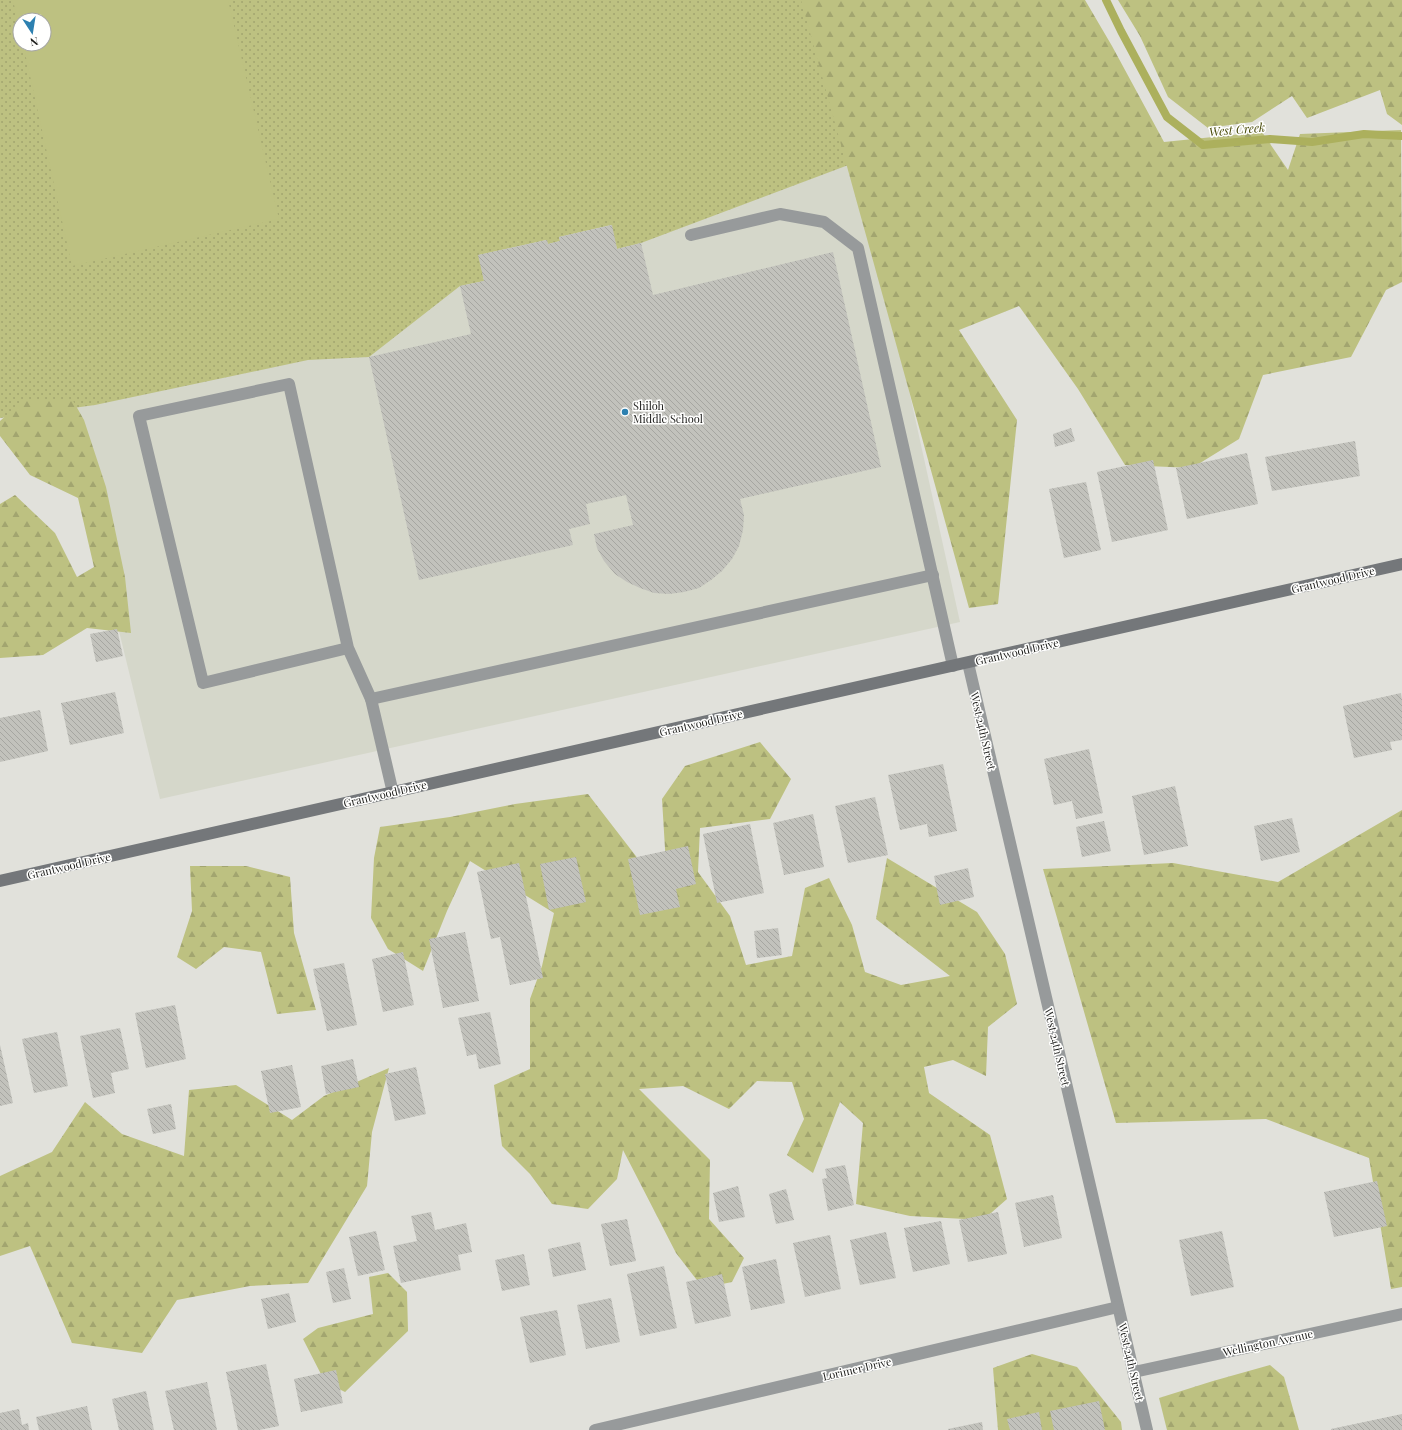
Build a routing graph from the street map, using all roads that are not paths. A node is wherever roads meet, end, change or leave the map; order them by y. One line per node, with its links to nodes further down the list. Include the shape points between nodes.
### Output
1 (691, 235): 3 (street, via 780,214 824,222 858,248)
2 (1402, 564): 5 (street, Grantwood Drive)
3 (933, 575): 6 (street); 7 (street)
4 (348, 648): 4 (street, via 289,384 139,416 203,683); 7 (street)
5 (968, 663): 6 (street, Grantwood Drive); 10 (street, West 24th Street)
6 (953, 666): 8 (street, Grantwood Drive)
7 (372, 699): 8 (street)
8 (393, 793): 9 (street, Grantwood Drive)
9 (0, 881)
10 (1118, 1308): 12 (street, West 24th Street); 13 (street, Lorimer Drive)
11 (1402, 1314): 12 (street, Wellington Avenue)
12 (1134, 1372): 14 (street, West 24th Street)
13 (595, 1430)
14 (1147, 1430)

